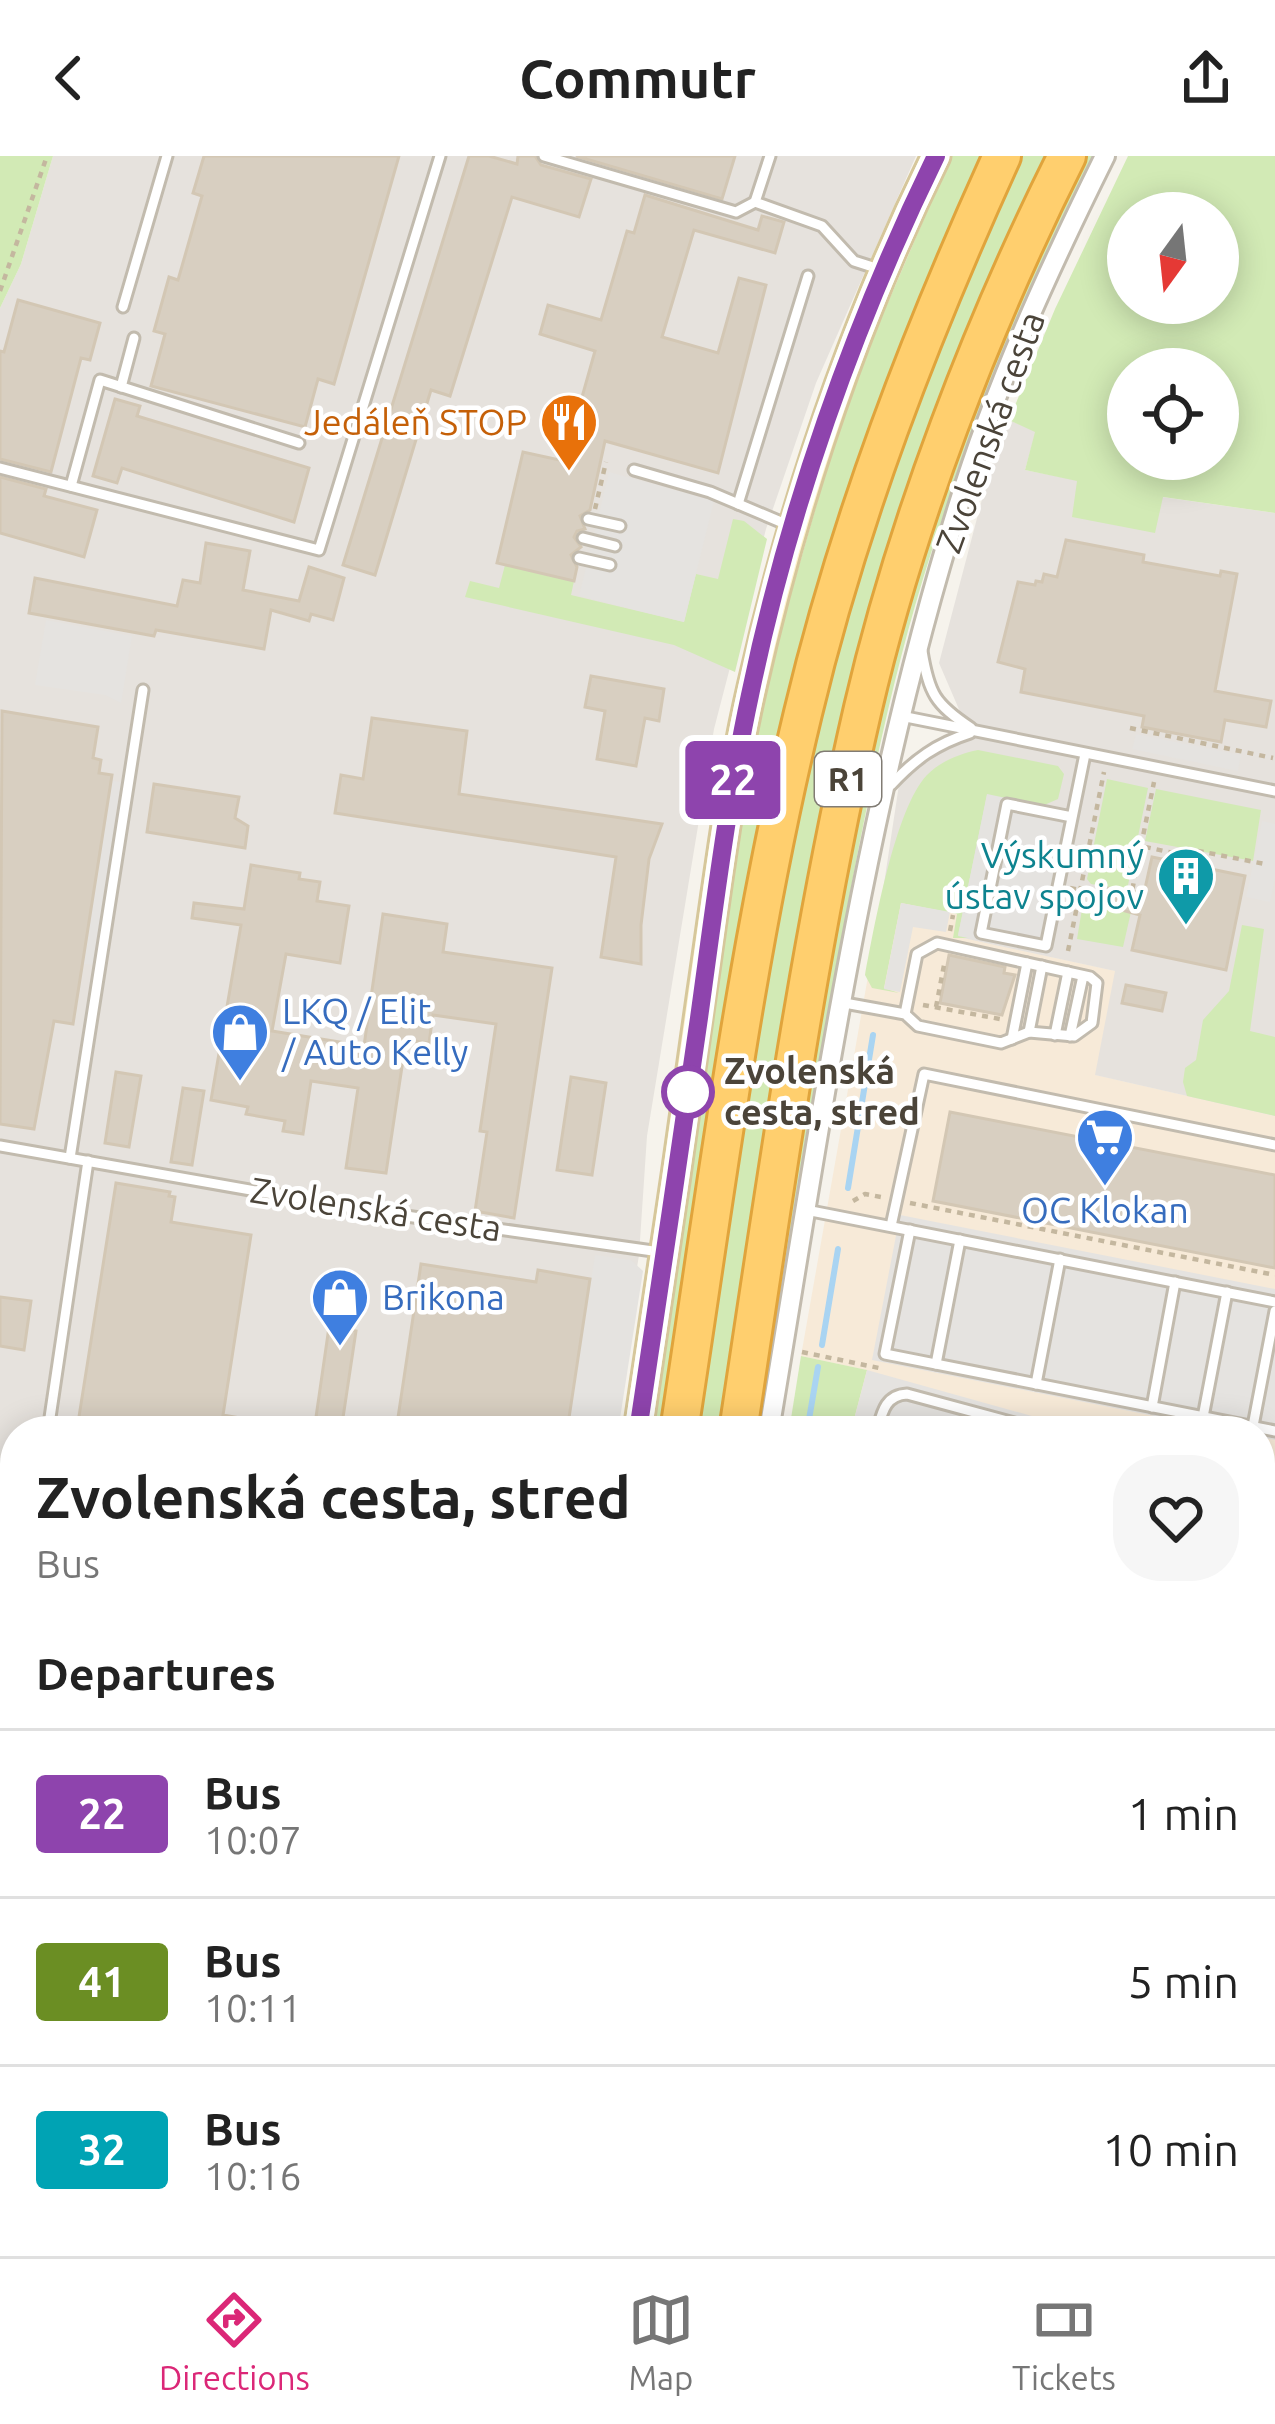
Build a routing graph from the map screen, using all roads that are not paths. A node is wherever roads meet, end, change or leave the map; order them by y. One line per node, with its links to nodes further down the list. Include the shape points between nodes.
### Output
1 (167, 156): 12 (lane)
2 (440, 156): 18 (lane, via 319,550)
3 (544, 156): 9 (lane, via 736,212)
4 (770, 156): 9 (lane)
5 (936, 156): 10 (main road)
6 (1002, 156): 66 (highway, R1, via 888,430 804,708 754,955)
7 (1067, 156): 67 (highway, R1, via 947,437 864,705 814,949)
8 (1105, 156): 27 (street, Zvolenská cesta, via 1002,387)
9 (755, 202): 10 (lane, via 822,226 854,261)
10 (885, 270): 22 (main road)
11 (808, 276): 19 (lane)
12 (123, 307)
13 (134, 338): 14 (lane)
14 (121, 387): 15 (lane); 18 (lane, via 100,380)
15 (299, 443)
16 (0, 468): 18 (lane)
17 (634, 470): 19 (lane)
18 (71, 486)
19 (738, 504): 22 (lane)
20 (588, 519): 21 (lane)
21 (620, 526)
22 (793, 528): 55 (main road, via 732,785)
23 (583, 538): 24 (lane)
24 (615, 546)
25 (579, 558): 26 (lane)
26 (610, 565)
27 (920, 637): 29 (street, Zvolenská cesta); 30 (lane, via 927,685 941,708)
28 (143, 690): 49 (lane)
29 (901, 716): 30 (lane); 33 (street, Zvolenská cesta)
30 (975, 731): 31 (lane); 33 (lane, via 913,760)
31 (1085, 754): 32 (lane); 34 (lane)
32 (1275, 791)
33 (882, 796): 41 (street, Zvolenská cesta)
34 (1072, 818): 35 (lane, via 1046,946); 35 (lane, via 1007,804)
35 (981, 933): 36 (lane)
36 (978, 952): 37 (lane); 42 (lane, via 947,945 917,954)
37 (1027, 963): 38 (lane); 46 (lane)
38 (1042, 966): 39 (lane); 43 (lane)
39 (1068, 972): 40 (lane); 44 (lane)
40 (1083, 976): 45 (lane); 45 (lane, via 1097,982 1099,994 1092,1023)
41 (838, 1001): 42 (lane); 51 (street, Zvolenská cesta)
42 (905, 1014): 46 (lane, via 918,1026)
43 (1029, 1032): 44 (lane); 46 (lane)
44 (1054, 1034): 45 (lane)
45 (1070, 1036)
46 (1012, 1039)
47 (1275, 1144): 52 (lane, via 924,1074)
48 (0, 1147): 49 (lane, Zvolenská cesta)
49 (70, 1158): 50 (lane, Zvolenská cesta)
50 (88, 1161): 55 (lane, Zvolenská cesta); 64 (lane)
51 (806, 1210): 52 (lane); 68 (street, Zvolenská cesta)
52 (891, 1226): 53 (lane)
53 (910, 1230): 54 (lane); 61 (lane, via 885,1354)
54 (960, 1240): 56 (lane); 61 (lane)
55 (665, 1253): 65 (main road)
56 (1060, 1259): 57 (lane); 62 (lane)
57 (1174, 1282): 58 (lane); 63 (lane)
58 (1227, 1292): 59 (lane); 72 (lane)
59 (1275, 1301)
60 (1275, 1311): 73 (lane)
61 (936, 1364): 62 (lane)
62 (1036, 1384): 63 (lane)
63 (1152, 1407): 71 (lane)
64 (50, 1416)
65 (640, 1416)
66 (681, 1416)
67 (740, 1416)
68 (772, 1416)
69 (883, 1416): 70 (lane, via 887,1402 907,1394)
70 (984, 1416)
71 (1198, 1416)
72 (1203, 1416)
73 (1254, 1416)

